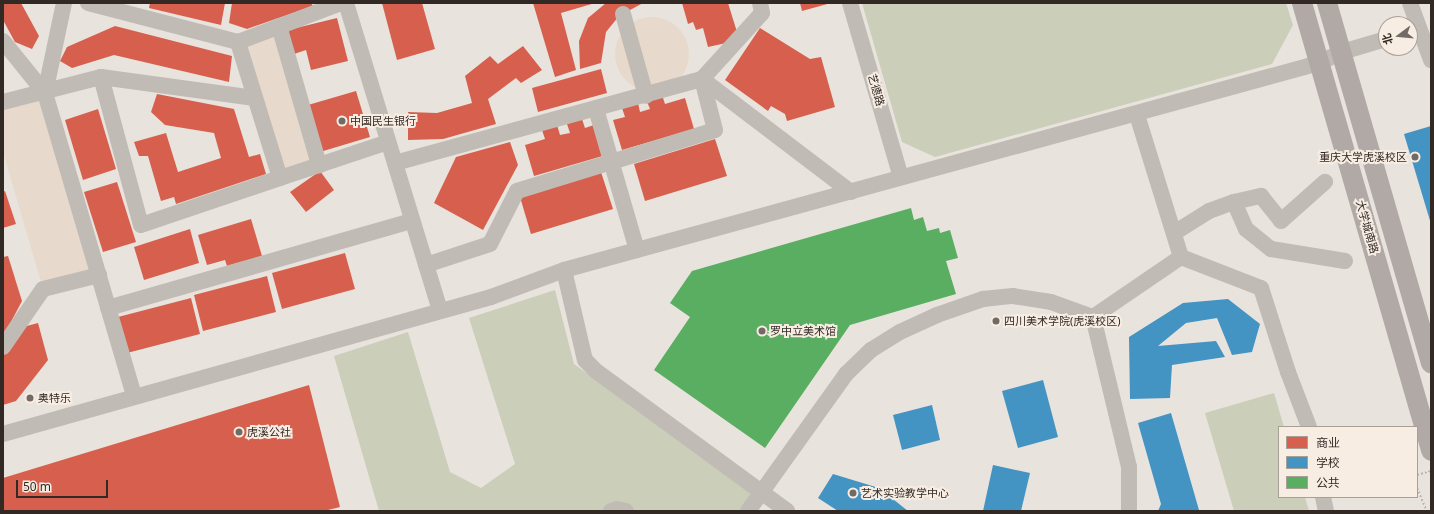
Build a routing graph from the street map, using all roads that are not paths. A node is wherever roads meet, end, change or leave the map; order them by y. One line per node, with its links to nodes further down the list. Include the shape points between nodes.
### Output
1 (64, 3): 21 (street)
2 (88, 3): 15 (street)
3 (341, 3): 11 (street)
4 (346, 3): 27 (street)
5 (760, 3): 20 (street, via 762,13)
6 (850, 3): 31 (street, 艺德路)
7 (1302, 3): 18 (main road, 大学城南路)
8 (1327, 3): 16 (main road)
9 (1410, 3): 12 (street)
10 (623, 14): 22 (street)
11 (279, 26): 15 (street); 30 (street)
12 (1421, 28): 17 (street)
13 (3, 41): 21 (street)
14 (1378, 41): 16 (street)
15 (238, 42): 23 (street)
16 (1342, 52): 18 (street); 48 (main road)
17 (1431, 60)
18 (1319, 63): 26 (street); 52 (main road, 大学城南路)
19 (101, 77): 21 (street); 23 (street); 32 (street, via 141,224)
20 (702, 80): 22 (street); 28 (street, via 715,130); 34 (street)
21 (45, 93): 24 (street); 43 (street)
22 (646, 96): 25 (street)
23 (255, 98): 32 (street)
24 (3, 102)
25 (596, 109): 28 (street); 29 (street)
26 (1137, 115): 31 (street); 37 (street)
27 (388, 142): 29 (street); 30 (street)
28 (612, 160): 38 (street); 41 (street, via 517,191 490,244)
29 (395, 163): 36 (street)
30 (319, 165): 32 (street)
31 (902, 177): 34 (street)
32 (280, 178)
33 (1325, 182): 35 (street, via 1281,221 1261,196)
34 (851, 192): 38 (street)
35 (1234, 202): 37 (street, via 1209,211); 40 (street, via 1246,229 1271,249)
36 (412, 221): 41 (street); 44 (street)
37 (1174, 233): 39 (street)
38 (637, 250): 42 (street)
39 (1181, 258): 46 (street); 50 (street, via 1261,288)
40 (1346, 261)
41 (426, 265): 45 (street)
42 (564, 270): 45 (street, via 491,297); 53 (street, via 585,360 596,371)
43 (98, 275): 44 (street); 47 (street, via 43,288)
44 (108, 308): 49 (street)
45 (440, 311): 49 (street)
46 (1093, 317): 53 (street, via 1052,302 1013,296 983,299 937,315 900,332 871,350 846,374); 59 (street, via 1130,467)
47 (3, 347)
48 (1431, 363)
49 (134, 396): 51 (street)
50 (1309, 426)
51 (3, 434)
52 (1431, 451)
53 (762, 491): 57 (street); 58 (street)
54 (1323, 498): 60 (street)
55 (611, 511): 56 (street)
56 (626, 511)
57 (748, 511)
58 (787, 511)
59 (1129, 511)
60 (1326, 511)

